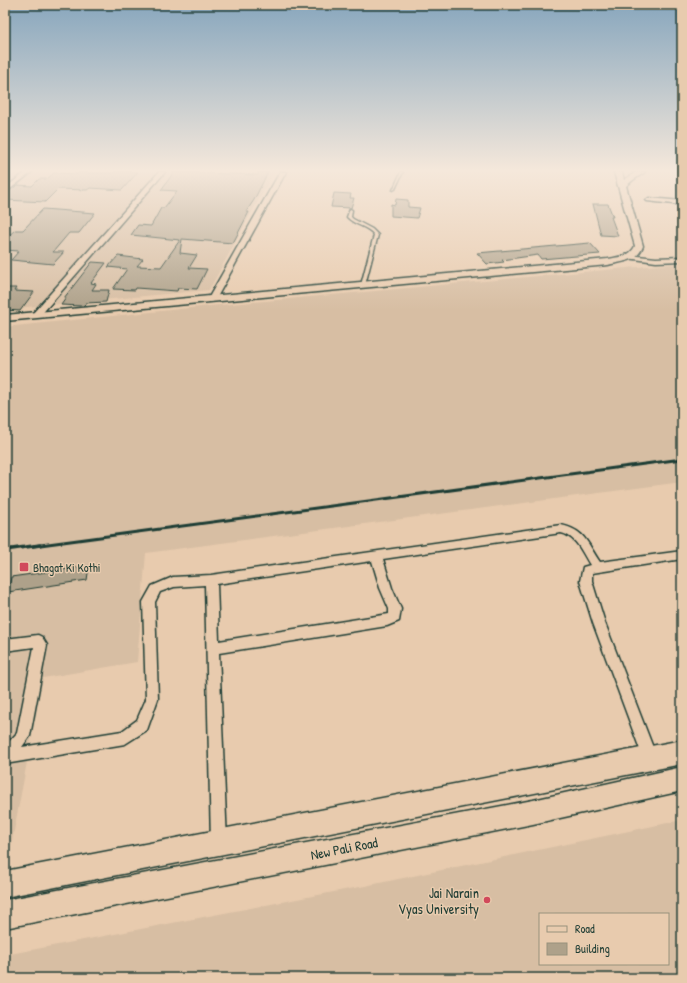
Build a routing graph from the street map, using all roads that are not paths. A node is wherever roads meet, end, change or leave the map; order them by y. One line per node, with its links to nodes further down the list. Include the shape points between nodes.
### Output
1 (122, 218): 9 (street)
2 (257, 218): 8 (street)
3 (349, 218): 7 (lane, via 376,235)
4 (631, 218): 5 (street, via 639,246 636,253)
5 (629, 257): 6 (street); 7 (street, via 608,262)
6 (682, 259)
7 (363, 285): 8 (street)
8 (212, 299): 9 (street)
9 (36, 315): 10 (street)
10 (5, 318)
11 (682, 555): 13 (street)
12 (376, 556): 13 (street, via 561,529 578,535); 14 (street); 16 (street, via 395,609 394,617 387,621)
13 (597, 567): 19 (street, via 587,570 586,581 599,623)
14 (211, 580): 16 (street); 18 (street, via 173,582 156,588 149,602 152,699 142,725 125,737)
15 (5, 645): 18 (street, via 33,641 38,641 41,645 22,736)
16 (213, 648): 21 (street)
17 (682, 752): 19 (highway)
18 (5, 757)
19 (650, 758): 21 (highway)
20 (682, 780): 23 (highway, New Pali Road, via 533,812)
21 (219, 843): 22 (highway)
22 (5, 884)
23 (5, 914)

